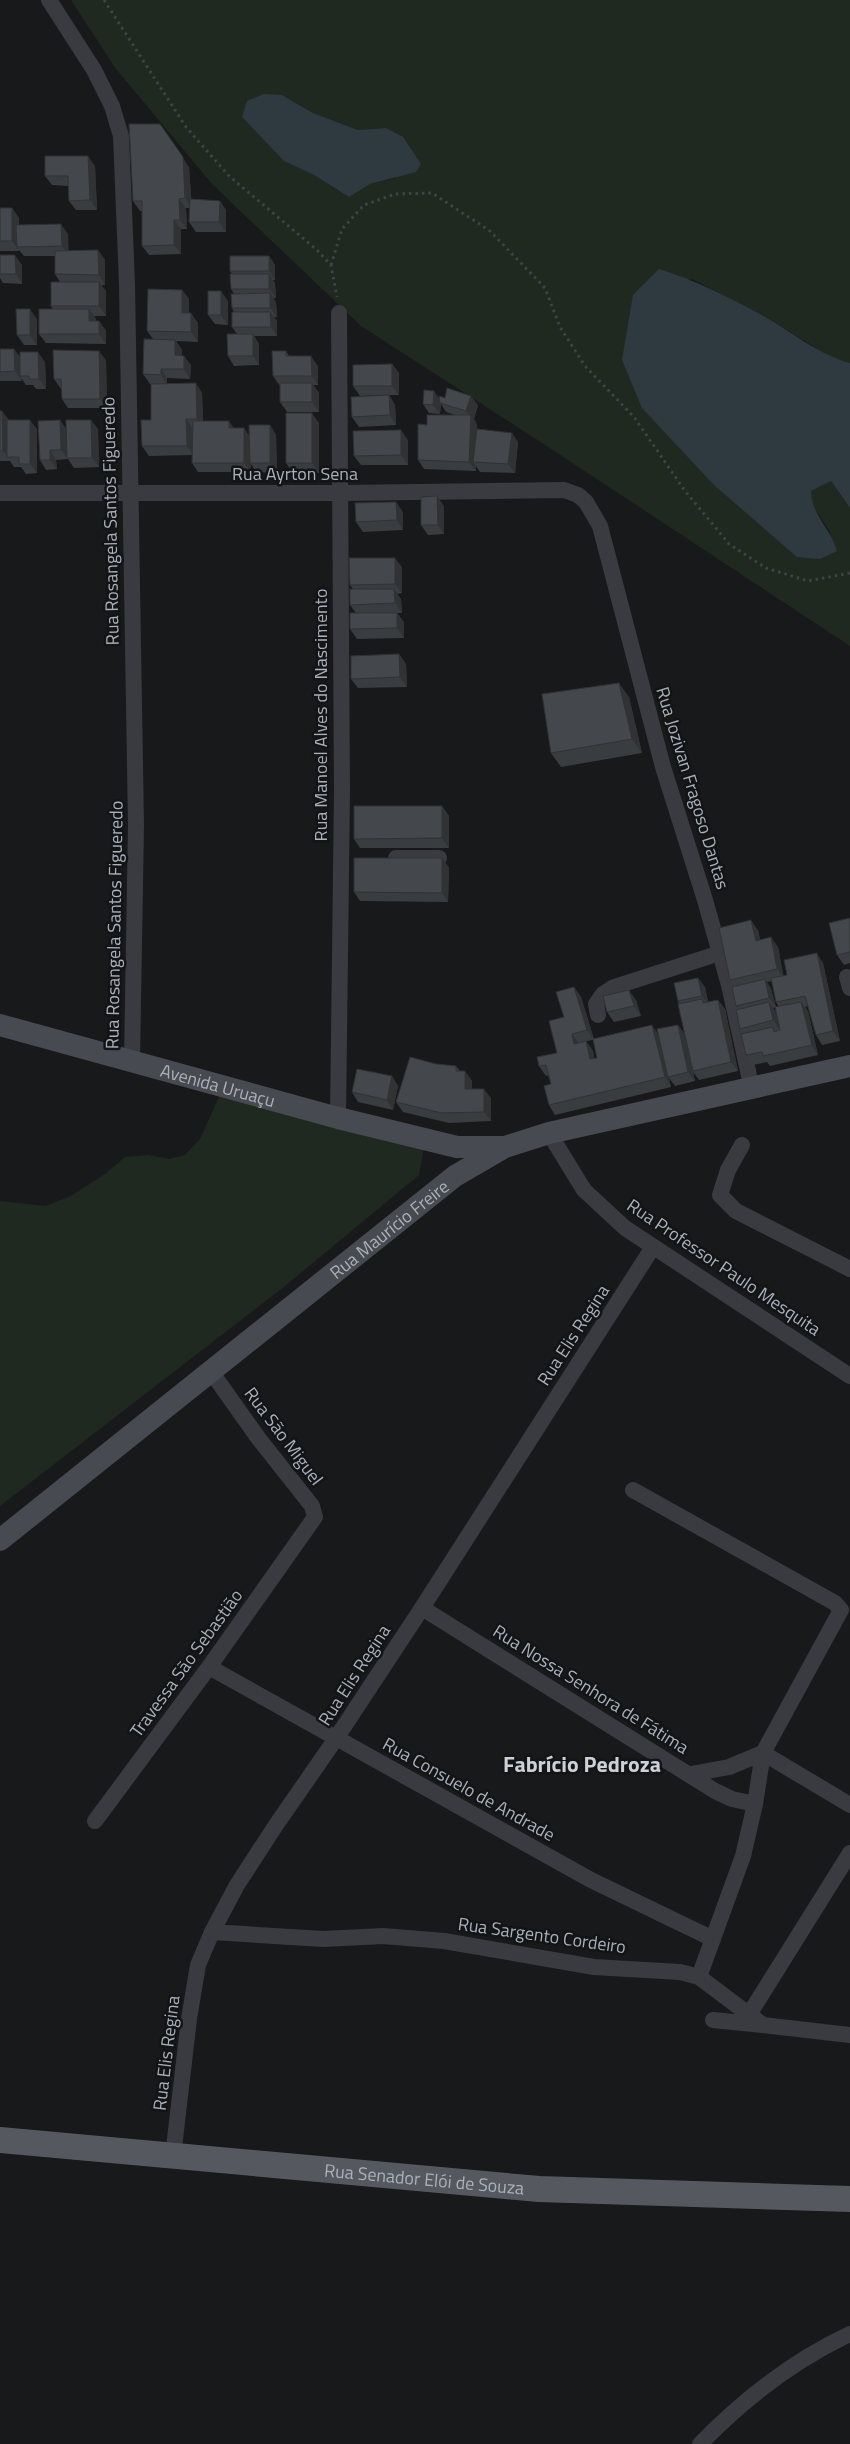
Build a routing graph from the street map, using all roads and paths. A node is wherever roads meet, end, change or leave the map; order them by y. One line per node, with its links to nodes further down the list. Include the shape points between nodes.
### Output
1 (49, 0): 5 (street, Rua Rosangela Santos Figueredo, via 97,77 112,106 121,136 127,284)
2 (104, 0): 3 (path, via 186,127 229,176 289,225)
3 (331, 265): 4 (path); 9 (path, via 342,229 364,205 394,194 432,192 490,231 545,288 560,327 585,366 634,417 685,491 729,544 766,568 808,582)
4 (339, 313): 7 (street, Rua Manoel Alves do Nascimento)
5 (129, 492): 6 (street, Rua Ayrton Sena); 7 (street, Rua Ayrton Sena); 17 (street, Rua Rosangela Santos Figueredo, via 136,824)
6 (0, 493)
7 (339, 493): 8 (street, Rua Ayrton Sena, via 564,490); 13 (street, Rua Manoel Alves do Nascimento)
8 (586, 502): 14 (street, Rua Jozivan Fragoso Dantas, via 600,526 663,767)
9 (850, 573)
10 (360, 858): 13 (street)
11 (380, 858): 12 (street)
12 (439, 858)
13 (340, 859): 20 (street, Rua Manoel Alves do Nascimento)
14 (720, 953): 15 (street, via 614,987 596,1004); 19 (street, Rua Jozivan Fragoso Dantas)
15 (598, 1015)
16 (0, 1025): 17 (street, Avenida Uruaçu)
17 (132, 1060): 20 (street, Avenida Uruaçu)
18 (850, 1066): 19 (street, Rua Maurício Freire)
19 (752, 1088): 21 (street, Rua Maurício Freire)
20 (338, 1118): 22 (street, Avenida Uruaçu)
21 (549, 1134): 24 (street, Rua Maurício Freire); 26 (street, Rua Professor Paulo Mesquita, via 584,1190 625,1228)
22 (437, 1142): 24 (street, Avenida Uruaçu, via 457,1147); 25 (street, via 445,1154 445,1170)
23 (742, 1145): 27 (street, via 728,1170 720,1195 736,1211)
24 (505, 1147): 25 (street, Rua Maurício Freire)
25 (437, 1190): 28 (street, Rua Maurício Freire)
26 (653, 1247): 29 (street, Rua Professor Paulo Mesquita); 33 (street, Rua Elis Regina)
27 (850, 1268)
28 (210, 1370): 31 (street, Rua São Miguel, via 314,1509 314,1517); 32 (street, Rua Maurício Freire)
29 (850, 1376)
30 (634, 1490): 36 (street, via 841,1608)
31 (308, 1527): 34 (street, Travessa São Sebastião)
32 (2, 1541)
33 (422, 1608): 35 (street, Rua Elis Regina); 37 (street, Rua Nossa Senhora de Fátima)
34 (209, 1667): 35 (street, Rua Consuelo de Andrade); 40 (street, Travessa São Sebastião)
35 (337, 1737): 42 (street, Rua Elis Regina, via 266,1840); 43 (street, Rua Consuelo de Andrade, via 582,1875)
36 (763, 1754): 37 (street, Rua Nossa Senhora de Fátima); 38 (street); 39 (street)
37 (691, 1774): 38 (street, via 732,1799)
38 (755, 1804): 43 (street, via 744,1856)
39 (850, 1805)
40 (95, 1821)
41 (850, 1853): 45 (street)
42 (212, 1932): 44 (street, Rua Sargento Cordeiro, via 323,1939 383,1936 444,1941 594,1967 664,1970); 50 (street, Rua Elis Regina, via 198,1965)
43 (713, 1939): 44 (street)
44 (699, 1977): 45 (street, Rua Sargento Cordeiro)
45 (750, 2013): 47 (street, Rua Sargento Cordeiro)
46 (713, 2020): 47 (street)
47 (763, 2025): 48 (street)
48 (850, 2036)
49 (0, 2140): 50 (main road, Rua Senador Elói de Souza)
50 (174, 2156): 51 (main road, Rua Senador Elói de Souza, via 539,2189)
51 (850, 2198)
52 (850, 2334): 53 (street, via 826,2345 755,2393)
53 (700, 2444)

